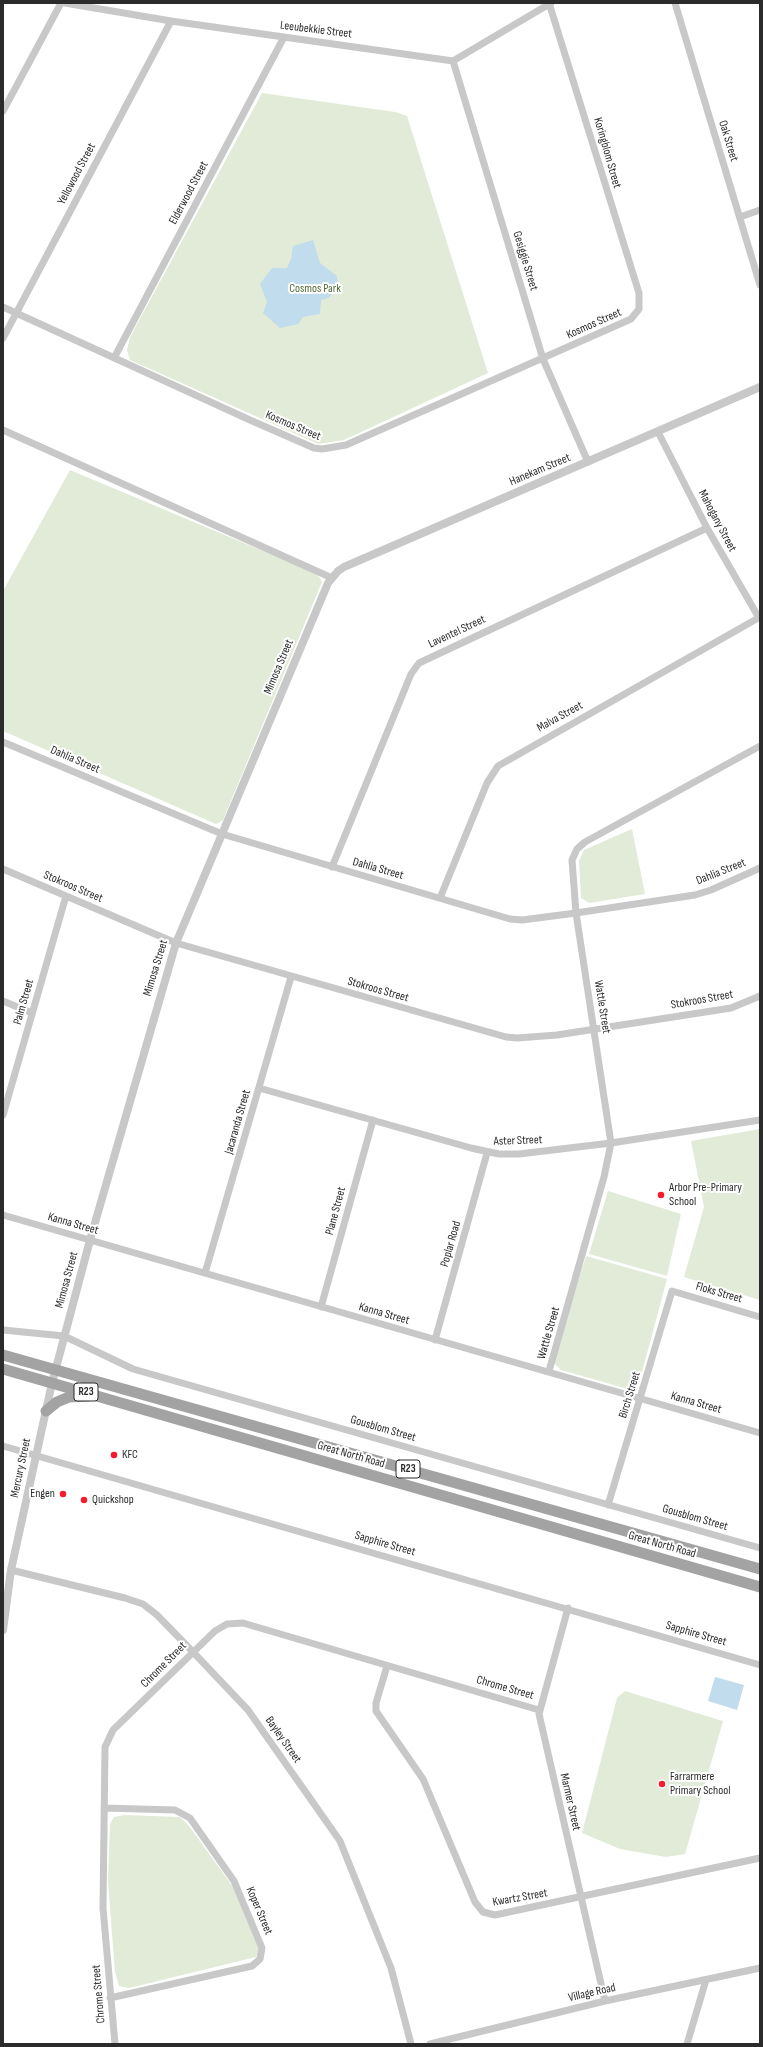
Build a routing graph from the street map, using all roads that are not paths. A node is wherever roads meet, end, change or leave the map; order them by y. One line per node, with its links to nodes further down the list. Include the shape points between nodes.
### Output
1 (61, 3): 8 (street)
2 (65, 3): 5 (street, Leeubekkie Street)
3 (550, 3): 7 (street); 13 (street, Koringblom Street, via 639,293)
4 (675, 3): 10 (street, Oak Street)
5 (170, 21): 6 (street, Leeubekkie Street); 14 (street, Yellowood Street)
6 (284, 37): 7 (street, Leeubekkie Street); 16 (street, Elderwood Street)
7 (453, 61): 17 (street, Gesiggie Street)
8 (3, 111)
9 (760, 210): 10 (street)
10 (740, 217): 11 (street, Oak Street)
11 (760, 285)
12 (3, 307): 14 (street, Kosmos Street)
13 (639, 309): 17 (street, Kosmos Street, via 631,319)
14 (16, 313): 15 (street, Yellowood Street); 16 (street, Kosmos Street)
15 (3, 338)
16 (114, 358): 17 (street, Kosmos Street, via 309,446 322,449 346,445)
17 (543, 359): 21 (street, Gesiggie Street)
18 (760, 387): 20 (street, Hanekam Street)
19 (3, 430): 23 (street)
20 (658, 432): 21 (street, Hanekam Street); 22 (street, Mahogany Street)
21 (588, 462): 23 (street, Hanekam Street, via 344,567)
22 (707, 528): 24 (street, Mahogany Street); 28 (street, Laventel Street, via 419,663 411,674)
23 (332, 578): 27 (street, Mimosa Street, via 325,588)
24 (759, 618): 32 (street, Malva Street, via 498,766 487,783)
25 (3, 742): 27 (street, Dahlia Street)
26 (760, 746): 33 (street, Wattle Street, via 581,845 574,853 571,865)
27 (222, 834): 28 (street, Dahlia Street); 34 (street, Mimosa Street)
28 (332, 867): 32 (street, Dahlia Street)
29 (760, 868): 33 (street, Dahlia Street, via 699,894)
30 (3, 869): 31 (street, Stokroos Street)
31 (66, 896): 34 (street, Stokroos Street); 38 (street, Palm Street)
32 (440, 898): 33 (street, Dahlia Street, via 510,919 522,920)
33 (576, 913): 39 (street, Wattle Street)
34 (176, 943): 35 (street, Stokroos Street); 47 (street, Mimosa Street)
35 (291, 977): 39 (street, Stokroos Street, via 506,1037 526,1038); 40 (street, Jacaranda Street)
36 (760, 996): 39 (street, Stokroos Street, via 730,1008)
37 (3, 1001): 38 (street)
38 (32, 1013): 41 (street, Palm Street)
39 (594, 1029): 44 (street, Wattle Street)
40 (259, 1088): 42 (street, Aster Street); 48 (street, Jacaranda Street)
41 (3, 1115)
42 (373, 1120): 45 (street, Aster Street); 50 (street, Plane Street)
43 (760, 1120): 44 (street, Aster Street)
44 (611, 1143): 45 (street, Aster Street, via 519,1154); 58 (street, Wattle Street, via 604,1177)
45 (487, 1153): 54 (street, Poplar Road)
46 (3, 1215): 47 (street, Kanna Street)
47 (90, 1240): 48 (street, Kanna Street); 53 (street, Mimosa Street)
48 (205, 1273): 50 (street, Kanna Street)
49 (672, 1291): 51 (street, Floks Street); 61 (street, Birch Street)
50 (321, 1307): 54 (street, Kanna Street)
51 (760, 1317)
52 (3, 1330): 53 (street, Gousblom Street)
53 (64, 1336): 57 (street, Mimosa Street); 68 (street, Gousblom Street, via 133,1369)
54 (435, 1340): 58 (street, Kanna Street)
55 (3, 1355): 57 (main road, Great North Road / R23)
56 (3, 1369): 59 (main road, Great North Road / R23)
57 (55, 1369): 59 (street, Mimosa Street); 66 (main road, Great North Road / R23)
58 (549, 1372): 61 (street, Kanna Street)
59 (52, 1383): 60 (main road, Great North Road / R23); 62 (street, Mercury Street)
60 (96, 1395): 62 (main road, via 69,1397); 67 (main road, Great North Road / R23)
61 (641, 1399): 63 (street, Kanna Street); 68 (street, Birch Street)
62 (46, 1411): 65 (street, Mercury Street)
63 (760, 1433)
64 (3, 1446): 65 (street, Sapphire Street)
65 (37, 1455): 71 (street, Mercury Street); 73 (street, Sapphire Street)
66 (418, 1472): 67 (main road); 70 (main road, Great North Road / R23)
67 (414, 1487): 72 (main road, Great North Road / R23)
68 (608, 1505): 69 (street, Gousblom Street)
69 (760, 1548)
70 (760, 1569)
71 (11, 1570): 74 (street, Mercury Street); 75 (street, Bayley Street, via 137,1602 157,1615)
72 (760, 1587)
73 (568, 1608): 76 (street, Sapphire Street); 78 (street, Marmer Street)
74 (3, 1630)
75 (194, 1652): 77 (street, Chrome Street, via 220,1627 236,1622); 79 (street, Chrome Street, via 110,1736 105,1752); 87 (street, Bayley Street, via 248,1710 340,1841 391,1968)
76 (760, 1665)
77 (387, 1666): 78 (street, Chrome Street); 81 (street, Kwartz Street, via 376,1702 376,1711 423,1779 477,1906 483,1912 495,1915)
78 (539, 1710): 81 (street, Marmer Street)
79 (104, 1808): 84 (street, Chrome Street, via 104,1908); 84 (street, Koper Street, via 165,1808 183,1812 190,1818 234,1881 262,1948 260,1959 252,1966)
80 (760, 1858): 81 (street, Kwartz Street)
81 (581, 1897): 85 (street, Marmer Street)
82 (760, 1968): 83 (street, Village Road)
83 (706, 1980): 85 (street, Village Road); 89 (street)
84 (110, 1998): 86 (street, Chrome Street)
85 (605, 2001): 88 (street, Village Road)
86 (115, 2044)
87 (411, 2044)
88 (430, 2044)
89 (688, 2044)

